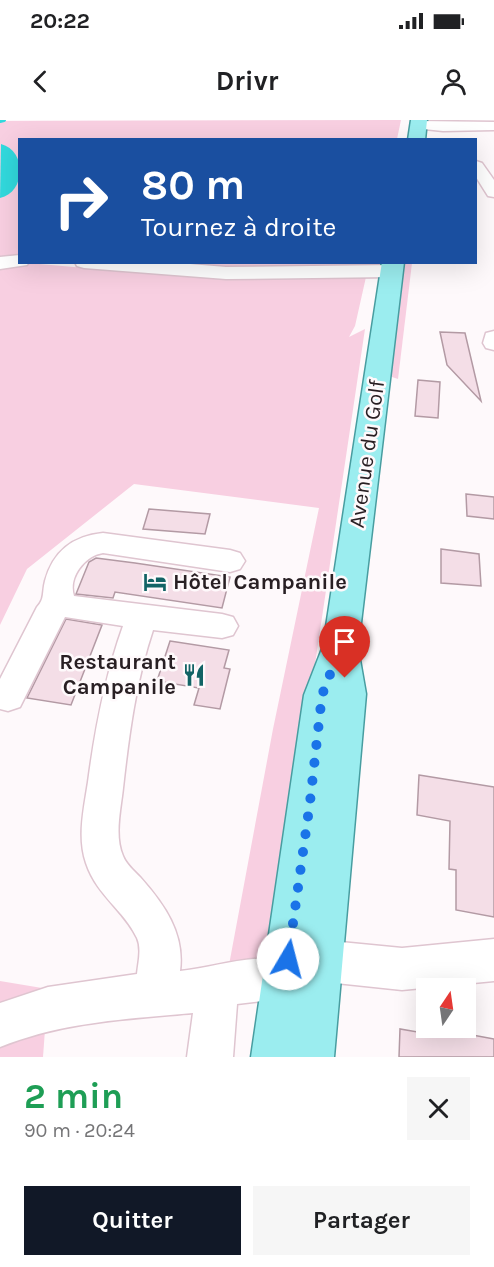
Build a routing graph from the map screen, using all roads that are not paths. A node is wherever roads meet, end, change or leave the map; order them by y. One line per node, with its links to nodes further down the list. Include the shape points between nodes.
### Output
1 (494, 126): 3 (street)
2 (415, 129): 3 (street)
3 (448, 130)
4 (477, 167): 5 (street)
5 (494, 192)
6 (18, 261): 7 (street)
7 (0, 262)
8 (110, 264): 9 (street, via 226,273)
9 (392, 267): 18 (main road, Avenue du Golf, via 341,646 322,695 310,802)
10 (494, 338): 11 (street)
11 (494, 343)
12 (230, 561): 13 (street, via 90,544 77,550 68,564 57,592)
13 (59, 603): 14 (street, via 74,609); 16 (street, via 40,630)
14 (142, 618): 15 (street); 20 (street, via 123,675 115,717 101,847 108,868 159,935 161,963)
15 (222, 626)
16 (8, 697)
17 (494, 960): 18 (street, via 402,969)
18 (302, 970): 19 (street); 22 (main road, Avenue du Golf)
19 (205, 990): 20 (street); 23 (street, via 216,1002)
20 (153, 995): 21 (street, via 42,1010)
21 (0, 1025)
22 (299, 1052)
23 (210, 1057)

